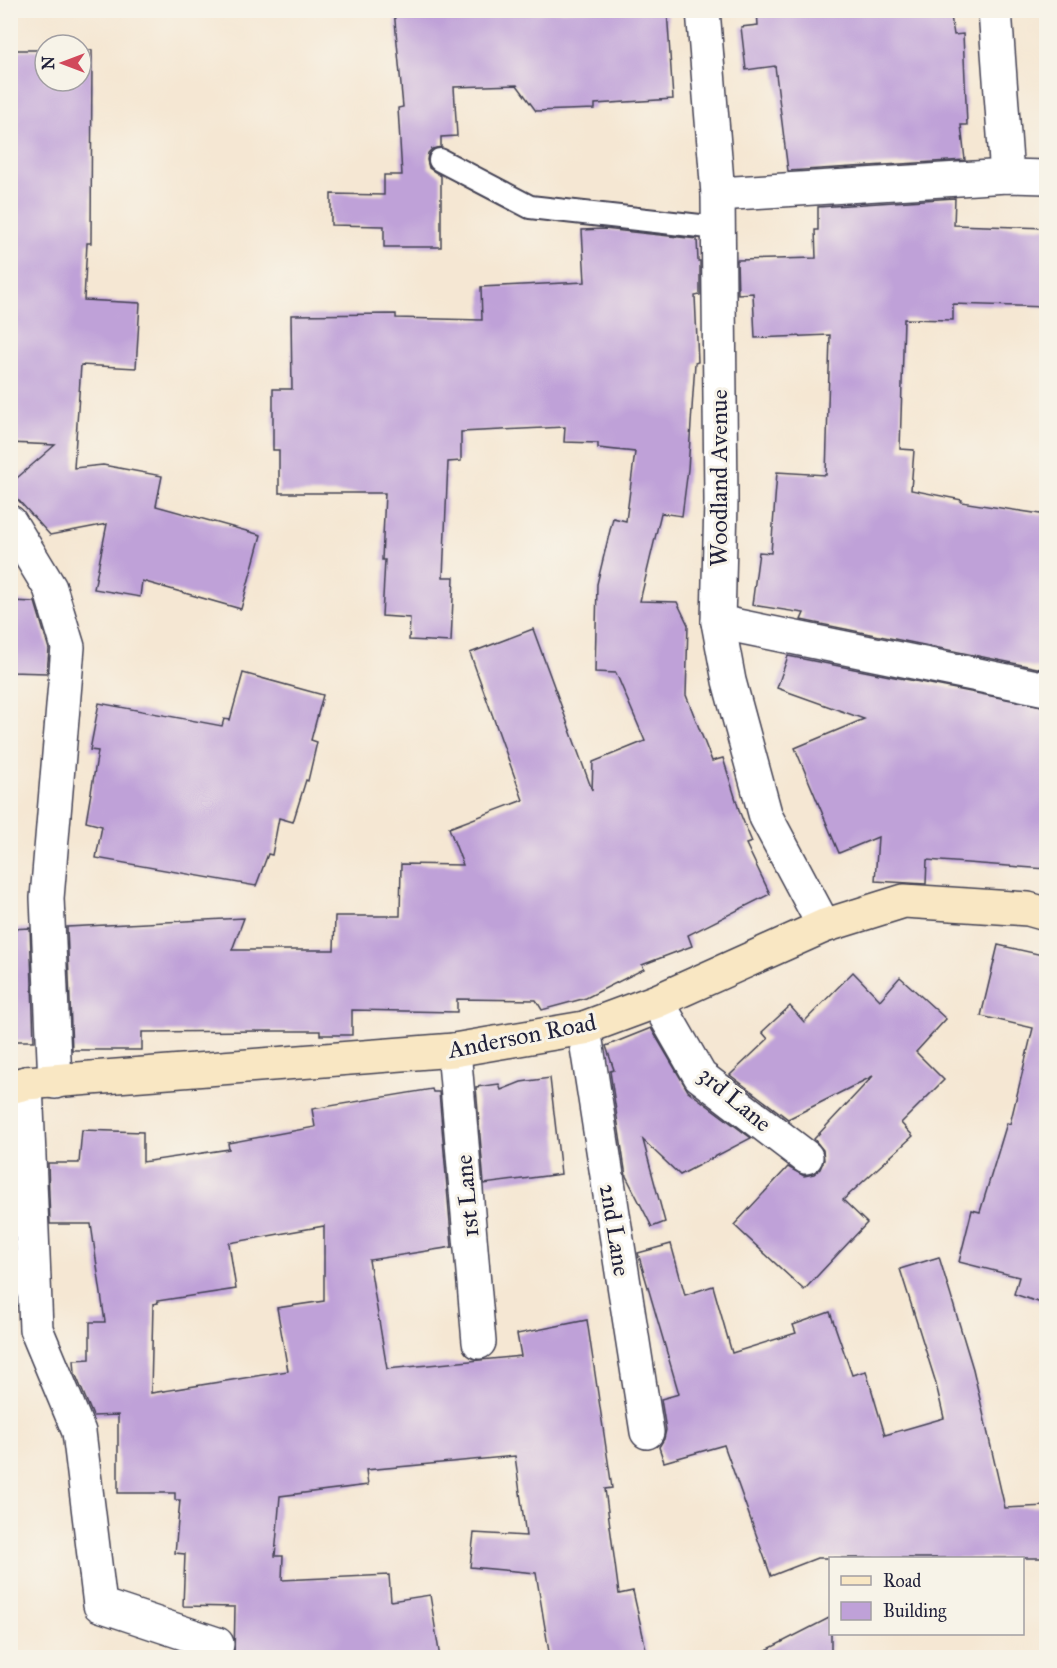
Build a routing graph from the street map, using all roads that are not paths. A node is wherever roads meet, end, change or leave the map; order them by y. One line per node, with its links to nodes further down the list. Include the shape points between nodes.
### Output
1 (703, 10): 6 (street, Woodland Avenue)
2 (995, 10): 4 (street)
3 (440, 160): 7 (lane, via 530,207)
4 (1007, 176): 5 (street); 6 (street)
5 (1047, 177)
6 (718, 194): 7 (street, Woodland Avenue)
7 (718, 228): 9 (street, Woodland Avenue)
8 (10, 522): 16 (street, via 50,588 68,647)
9 (718, 622): 10 (street); 12 (street, Woodland Avenue, via 729,681 766,817)
10 (1047, 689)
11 (1047, 914): 12 (main road, Anderson Road, via 1029,909 904,901)
12 (824, 926): 13 (main road, Anderson Road)
13 (657, 1001): 14 (main road, Anderson Road); 17 (street, 3rd Lane, via 700,1076)
14 (584, 1028): 15 (main road, Anderson Road); 19 (street, 2nd Lane)
15 (454, 1050): 16 (main road, Anderson Road); 18 (street, 1st Lane)
16 (30, 1084): 20 (street, via 36,1329 79,1432 100,1605 217,1644)
17 (806, 1157)
18 (479, 1342)
19 (647, 1432)
20 (214, 1658)

